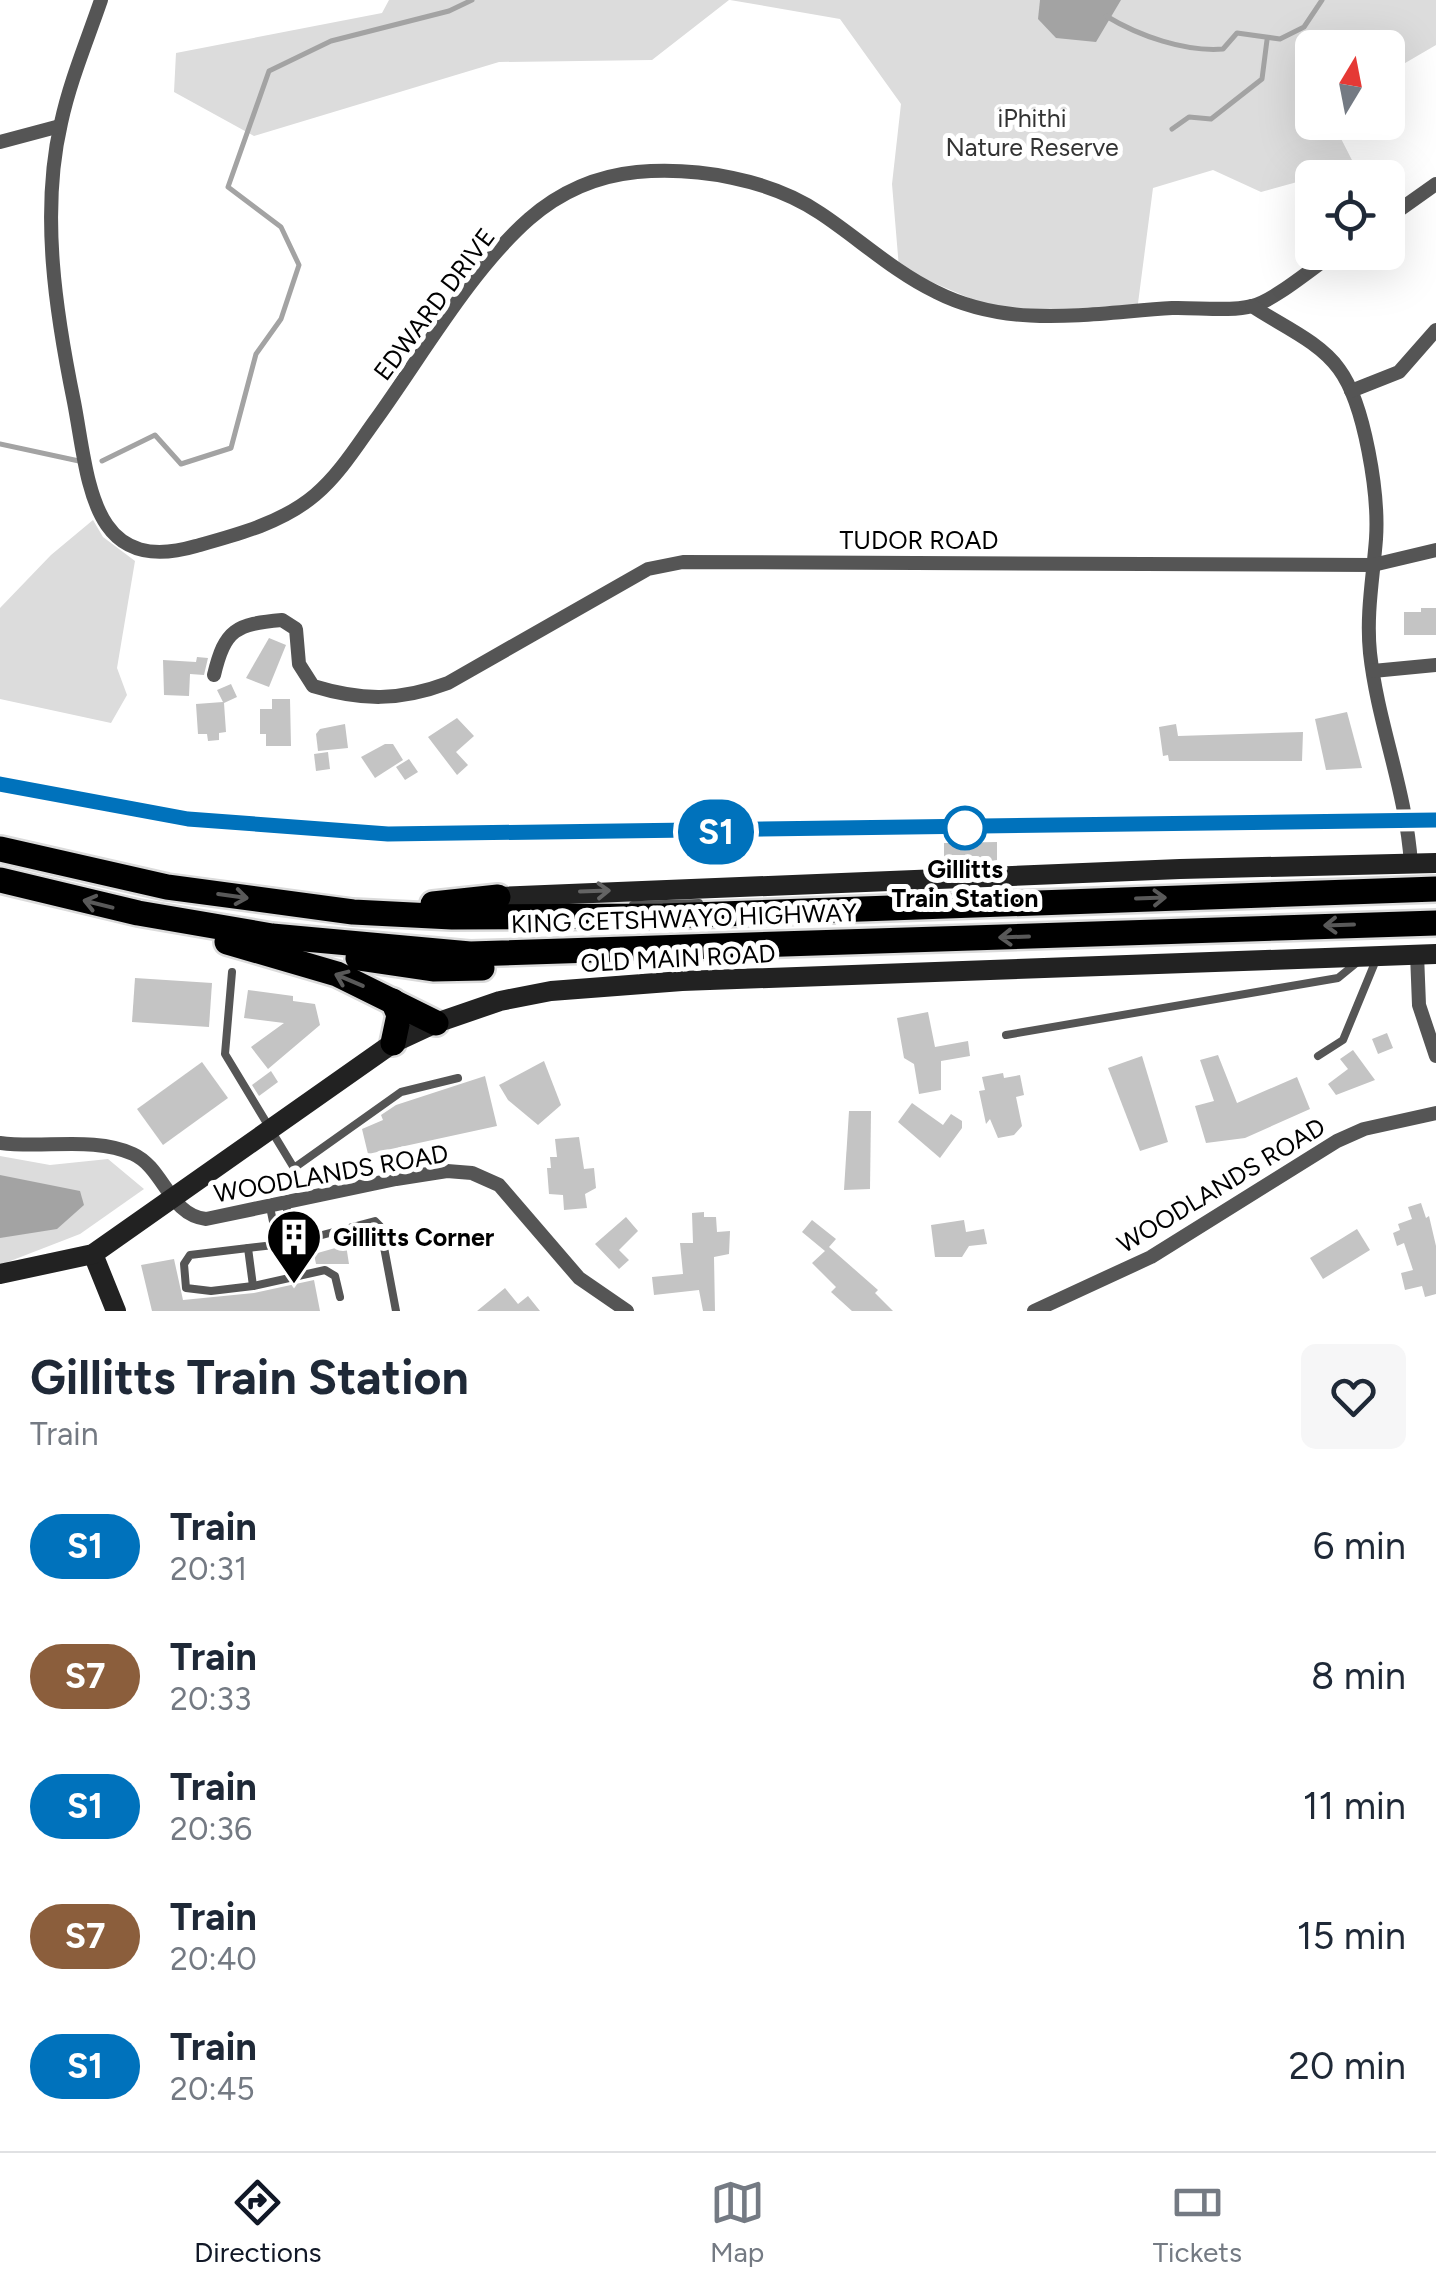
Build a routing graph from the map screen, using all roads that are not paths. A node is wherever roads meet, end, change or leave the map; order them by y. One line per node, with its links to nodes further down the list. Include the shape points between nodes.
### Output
1 (102, 0): 2 (street, EDWARD DRIVE)
2 (60, 126): 3 (street); 7 (street, EDWARD DRIVE, via 55,288 75,408 102,520 123,545 145,554 243,533 316,494 526,222 589,182 637,172 684,173 766,187 816,210 933,291 1009,315)
3 (0, 142)
4 (1436, 184): 5 (street)
5 (1405, 206)
6 (1308, 270): 7 (street, EDWARD DRIVE)
7 (1252, 306): 9 (street, via 1325,353)
8 (1436, 330): 9 (street, via 1399,372)
9 (1351, 391): 11 (street, via 1374,506)
10 (1436, 550): 11 (street, TUDOR ROAD)
11 (1373, 564): 13 (street, via 1368,624); 14 (street, TUDOR ROAD, via 683,562 648,570 420,694 349,697 314,686 303,674 296,629 282,620 234,630 221,646)
12 (1436, 665): 13 (street)
13 (1374, 671): 16 (street, via 1406,801)
14 (214, 675)
15 (0, 849): 21 (highway, KING CETSHWAYO HIGHWAY, one-way to 21, via 166,887)
16 (1411, 864): 17 (street); 20 (street, one-way to 16)
17 (1436, 864)
18 (0, 880): 22 (highway, KING CETSHWAYO HIGHWAY, one-way to 18)
19 (1436, 889): 21 (highway, KING CETSHWAYO HIGHWAY, one-way to 19, via 590,917)
20 (498, 897): 21 (highway)
21 (353, 912)
22 (138, 914): 23 (highway, KING CETSHWAYO HIGHWAY, one-way to 22, via 470,954 322,942); 27 (highway, one-way to 22, via 337,974)
23 (1436, 923)
24 (1426, 954): 25 (street, OLD MAIN ROAD); 32 (street, via 1419,1005)
25 (1370, 956): 28 (street, OLD MAIN ROAD, via 584,986 500,1001); 29 (lane, via 1338,978); 31 (lane, via 1343,1040)
26 (232, 972): 35 (lane, via 225,1054)
27 (393, 1001): 28 (highway); 30 (highway, via 399,1014)
28 (436, 1023): 30 (street, OLD MAIN ROAD)
29 (1006, 1035)
30 (394, 1043): 35 (street, OLD MAIN ROAD)
31 (1318, 1056)
32 (1436, 1056)
33 (458, 1078): 35 (lane, via 401,1092 294,1168)
34 (1436, 1113): 46 (street, WOODLANDS ROAD, via 1336,1141 1151,1258)
35 (270, 1130): 37 (street, OLD MAIN ROAD)
36 (0, 1142): 37 (street, via 135,1154)
37 (174, 1200): 39 (street, WOODLANDS ROAD, via 206,1219); 43 (street, OLD MAIN ROAD)
38 (286, 1204): 39 (street, WOODLANDS ROAD); 40 (lane); 50 (street, WOODLANDS ROAD, via 447,1170 484,1176 510,1195 579,1278)
39 (270, 1208): 41 (lane)
40 (292, 1243): 41 (lane); 49 (lane, via 377,1222)
41 (278, 1246): 42 (lane)
42 (248, 1248): 45 (lane); 45 (lane, via 190,1255 184,1282 190,1292)
43 (94, 1254): 44 (street, OLD MAIN ROAD); 48 (street)
44 (0, 1274)
45 (253, 1286): 47 (lane, via 326,1270 335,1276)
46 (1068, 1295): 51 (street, WOODLANDS ROAD); 52 (street)
47 (340, 1297)
48 (116, 1311)
49 (396, 1311)
50 (627, 1311)
51 (1034, 1311)
52 (1075, 1311)

